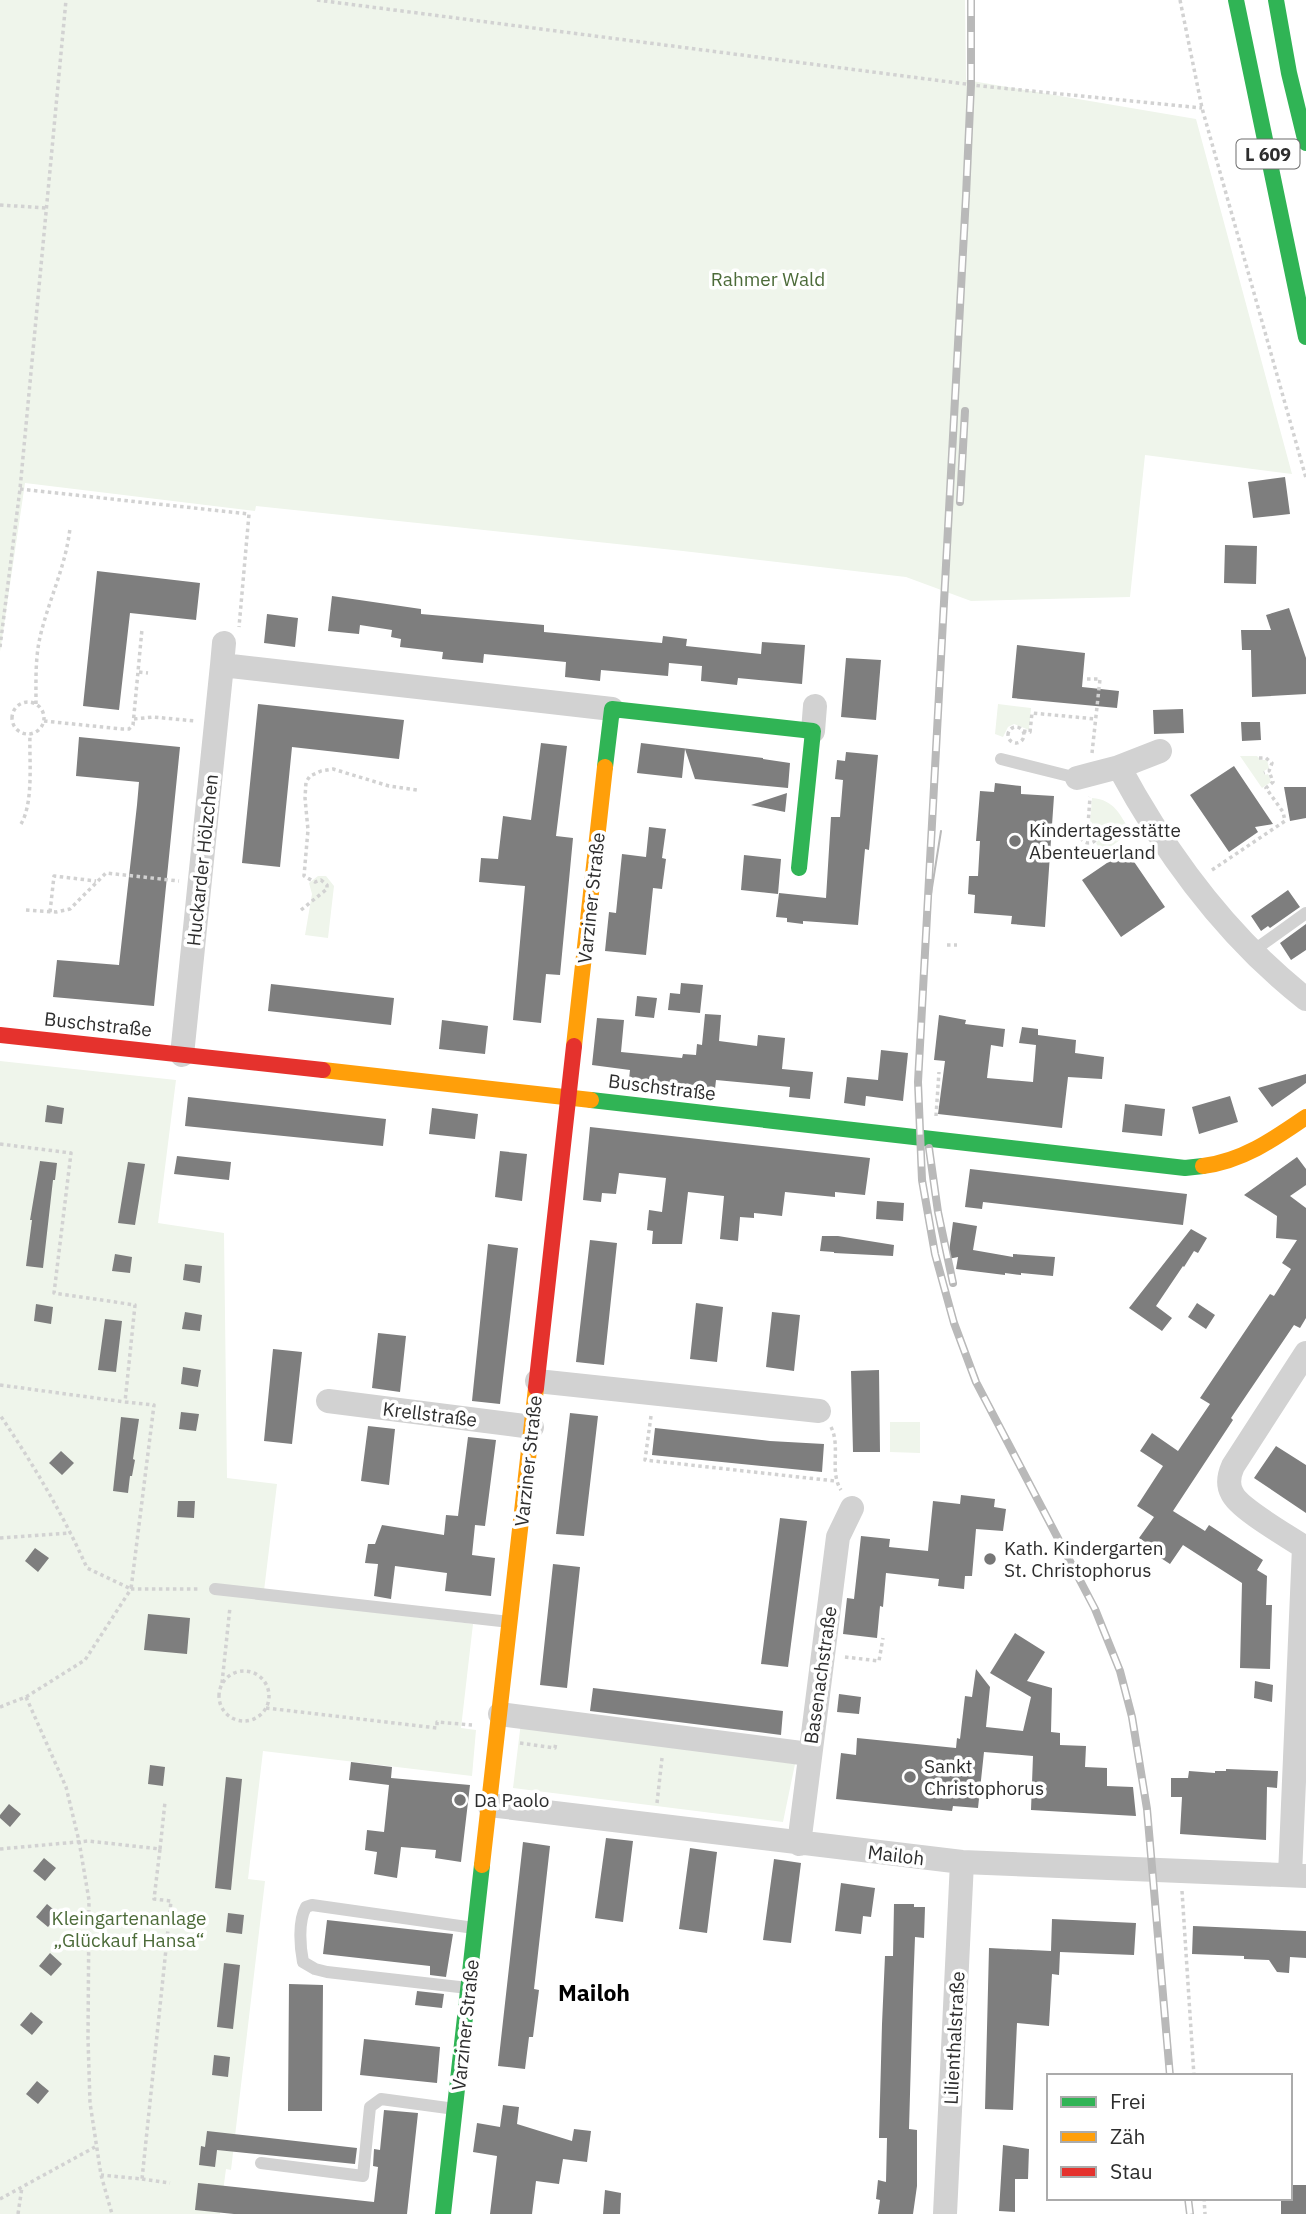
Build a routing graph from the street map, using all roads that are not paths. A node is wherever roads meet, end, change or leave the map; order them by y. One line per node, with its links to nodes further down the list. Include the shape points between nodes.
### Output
1 (1236, 0): 4 (street, L 609)
2 (1276, 0): 3 (street, L 609)
3 (1306, 144)
4 (1306, 337)
5 (816, 706): 7 (street)
6 (612, 709): 7 (street); 17 (street, Huckarder Hölzchen, via 223,654); 18 (street, Varziner Straße)
7 (813, 731): 12 (street)
8 (1160, 751): 10 (street)
9 (1001, 759): 11 (lane)
10 (1119, 767): 11 (street); 14 (street, via 1165,843)
11 (1084, 770)
12 (799, 868)
13 (1306, 914): 14 (lane)
14 (1253, 951): 15 (street)
15 (1306, 999)
16 (0, 1035): 17 (street, Buschstraße)
17 (182, 1055): 18 (street, Buschstraße)
18 (569, 1097): 19 (street, Buschstraße, via 1185,1168 1236,1159); 21 (street, Varziner Straße)
19 (1306, 1117)
20 (1306, 1353): 26 (street, via 1229,1475 1237,1501 1304,1547)
21 (537, 1381): 23 (street); 24 (street, Varziner Straße)
22 (328, 1401): 24 (street, Krellstraße)
23 (819, 1411)
24 (532, 1427): 28 (street, Varziner Straße)
25 (852, 1508): 30 (street, Basenachstraße, via 838,1537)
26 (1305, 1557): 34 (street)
27 (215, 1589): 28 (lane)
28 (510, 1622): 29 (street, Varziner Straße)
29 (499, 1721): 30 (street); 31 (street, Varziner Straße)
30 (809, 1754): 32 (street, Basenachstraße)
31 (489, 1805): 32 (street, Mailoh); 35 (street, Varziner Straße)
32 (799, 1844): 33 (street, Mailoh)
33 (962, 1862): 34 (street, Mailoh); 40 (street, Lilienthalstraße)
34 (1298, 1876)
35 (475, 1928): 36 (street, Varziner Straße); 36 (lane, via 312,1905 302,1913 303,1962 315,1969)
36 (469, 1988): 37 (street, Varziner Straße)
37 (455, 2109): 38 (lane, via 381,2099 370,2107 363,2176); 39 (street, Varziner Straße)
38 (261, 2163)
39 (443, 2214)
40 (945, 2214)

